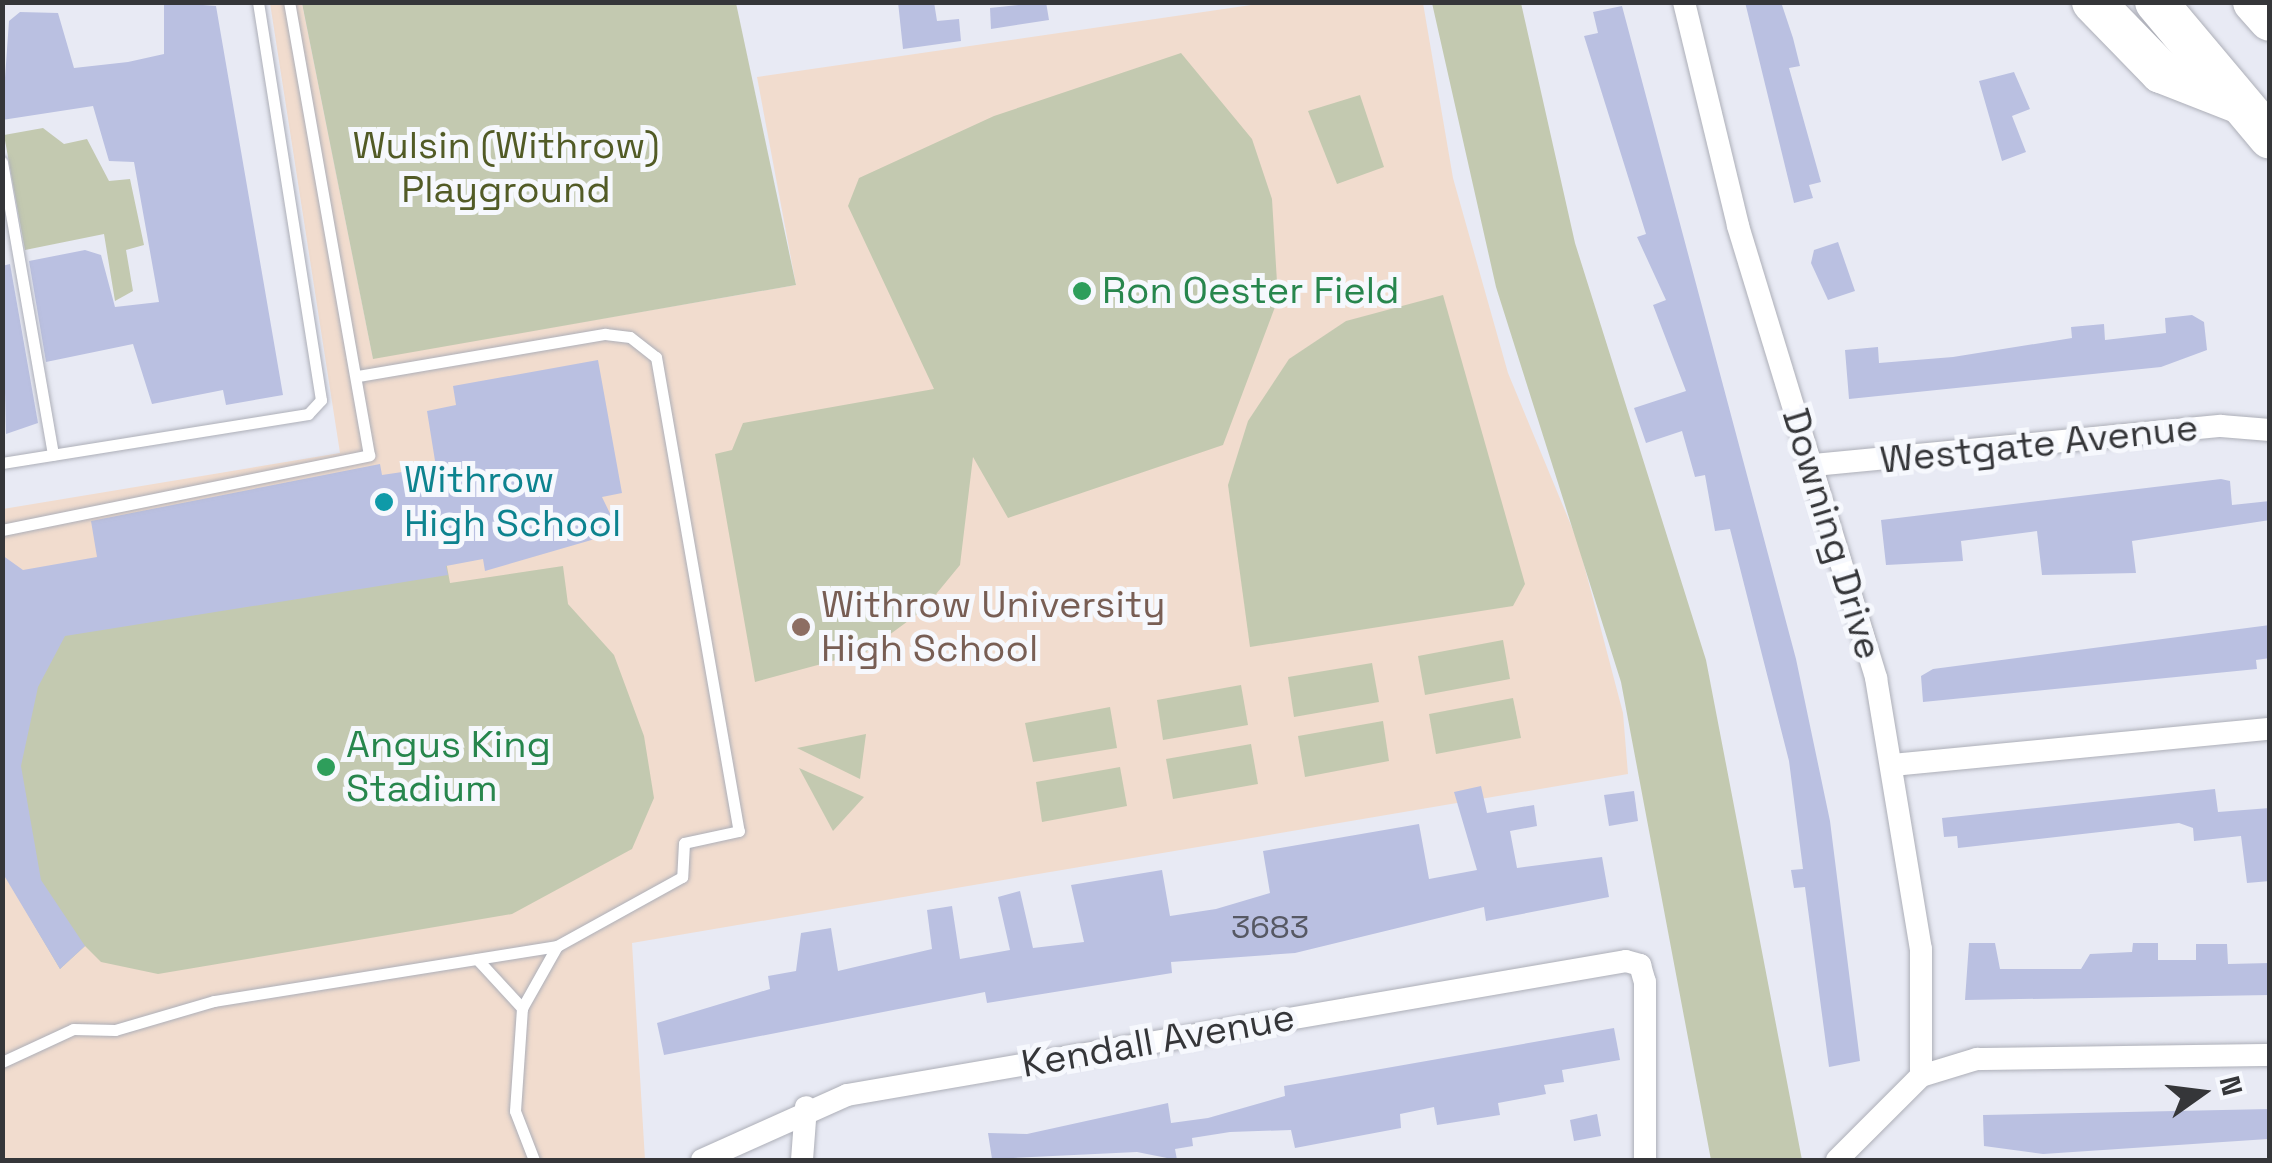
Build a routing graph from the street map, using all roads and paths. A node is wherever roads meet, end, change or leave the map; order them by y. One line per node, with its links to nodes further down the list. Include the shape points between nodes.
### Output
1 (258, 2): 13 (lane, via 320,400 308,414)
2 (289, 2): 11 (lane)
3 (1684, 2): 15 (street, Downing Drive, via 1738,226)
4 (2093, 2): 8 (highway, via 2162,72)
5 (2156, 2): 8 (highway)
6 (2254, 2): 7 (highway)
7 (2270, 20)
8 (2240, 103): 9 (highway)
9 (2270, 138)
10 (2, 162): 13 (lane)
11 (358, 376): 16 (lane, via 369,455); 19 (lane, via 606,334 630,337 656,357 739,831 684,843 682,877)
12 (2267, 427): 15 (street, Westgate Avenue)
13 (54, 455): 14 (lane)
14 (2, 463)
15 (1814, 465): 18 (street, Downing Drive)
16 (2, 530)
17 (2270, 728): 18 (street)
18 (1893, 765): 24 (street, Downing Drive, via 1920,949)
19 (556, 946): 20 (lane); 21 (lane)
20 (477, 960): 21 (lane); 23 (lane, via 214,1002 114,1030 73,1029)
21 (522, 1008): 27 (lane, via 515,1110)
22 (2270, 1055): 24 (street, via 1978,1060)
23 (2, 1062)
24 (1921, 1076): 30 (street)
25 (806, 1108): 26 (street, Kendall Avenue); 28 (street); 29 (street, Kendall Avenue, via 1626,961 1640,965 1644,982)
26 (717, 1158)
27 (534, 1160)
28 (802, 1160)
29 (1645, 1160)
30 (1836, 1160)

